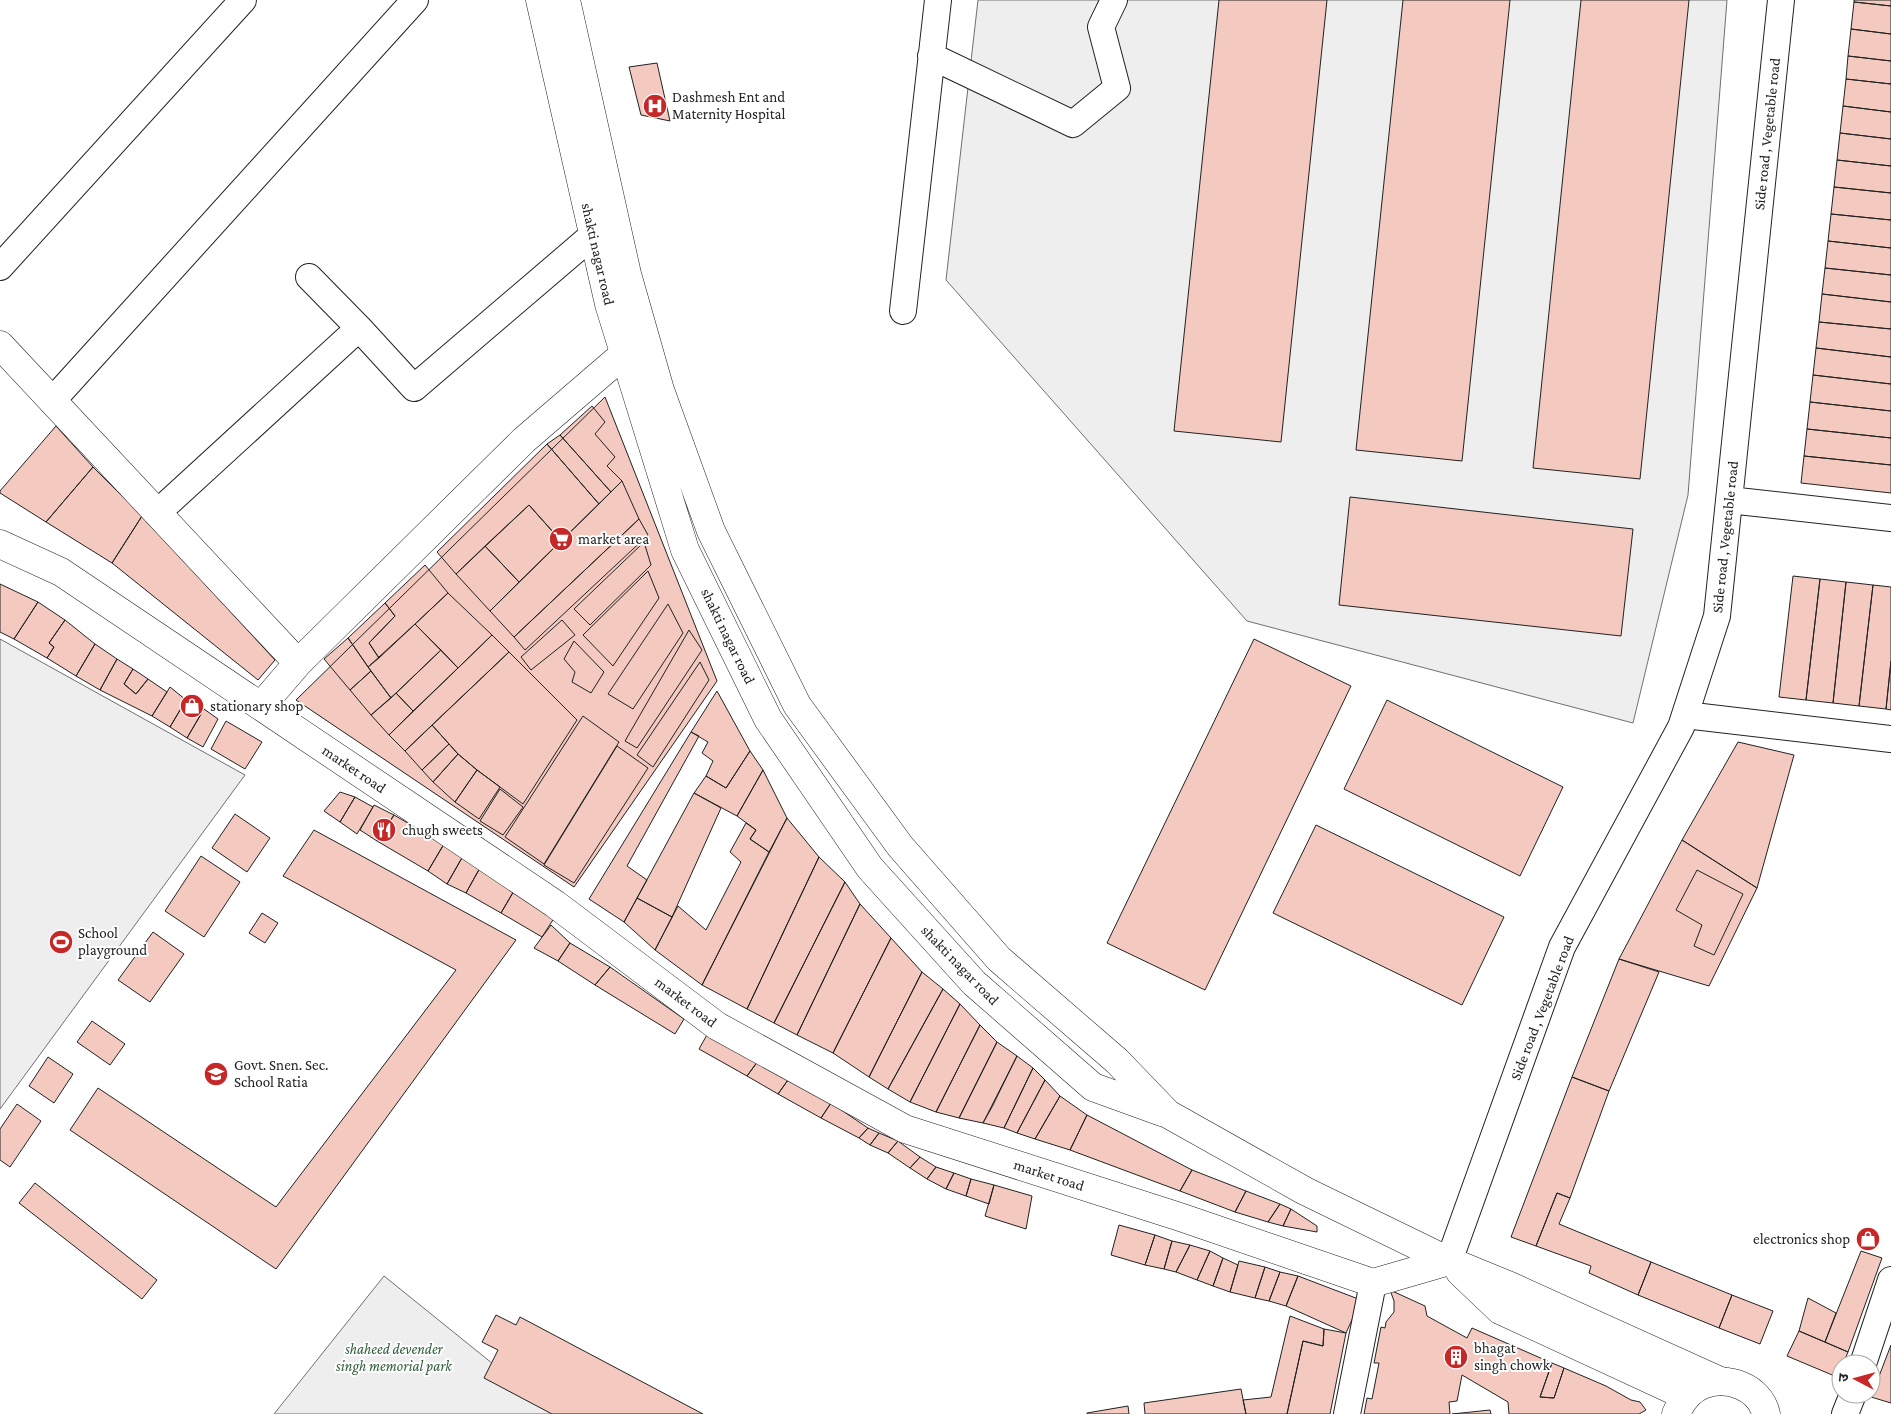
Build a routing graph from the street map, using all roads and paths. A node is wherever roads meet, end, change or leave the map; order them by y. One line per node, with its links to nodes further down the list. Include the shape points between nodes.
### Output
1 (243, 0): 10 (street)
2 (414, 0): 16 (street)
3 (540, 0): 9 (main road, shakti nagar road)
4 (566, 0): 15 (main road, via 628,274)
5 (938, 0): 8 (street)
6 (1114, 0): 8 (street, via 1101,27 1117,88 1073,124)
7 (1780, 0): 17 (street, Side road , Vegetable road)
8 (931, 56): 12 (street)
9 (593, 235): 13 (street, via 414,388); 15 (main road, shakti nagar road, via 609,304)
10 (0, 267)
11 (309, 277): 13 (street)
12 (903, 311)
13 (359, 328): 18 (street)
14 (0, 345): 16 (main road)
15 (635, 348): 21 (main road, via 524,440); 25 (main road, via 660,390 711,530 797,706 900,846 999,959 1118,1061); 25 (main road, shakti nagar road, via 685,550 768,719 870,868 974,983 1094,1087)
16 (52, 400): 18 (main road)
17 (1729, 500): 19 (street); 23 (street, Side road , Vegetable road, via 1717,616)
18 (157, 513): 21 (main road)
19 (1891, 518)
20 (0, 544): 22 (main road, market road, via 61,572)
21 (298, 663): 22 (main road)
22 (261, 706): 28 (main road, market road, via 555,904 717,1026 905,1129)
23 (1685, 715): 24 (street); 26 (street, Side road , Vegetable road, via 1681,728 1562,947)
24 (1891, 739)
25 (1168, 1114): 26 (main road, via 1305,1191)
26 (1449, 1261): 28 (main road); 30 (main road); 31 (main road, via 1500,1310)
27 (1891, 1280): 29 (street)
28 (1373, 1283): 33 (street)
29 (1866, 1354)
30 (1720, 1381): 31 (main road, via 1701,1385); 32 (main road, via 1738,1383 1754,1393)
31 (1681, 1405)
32 (1772, 1412)
33 (1347, 1414)

